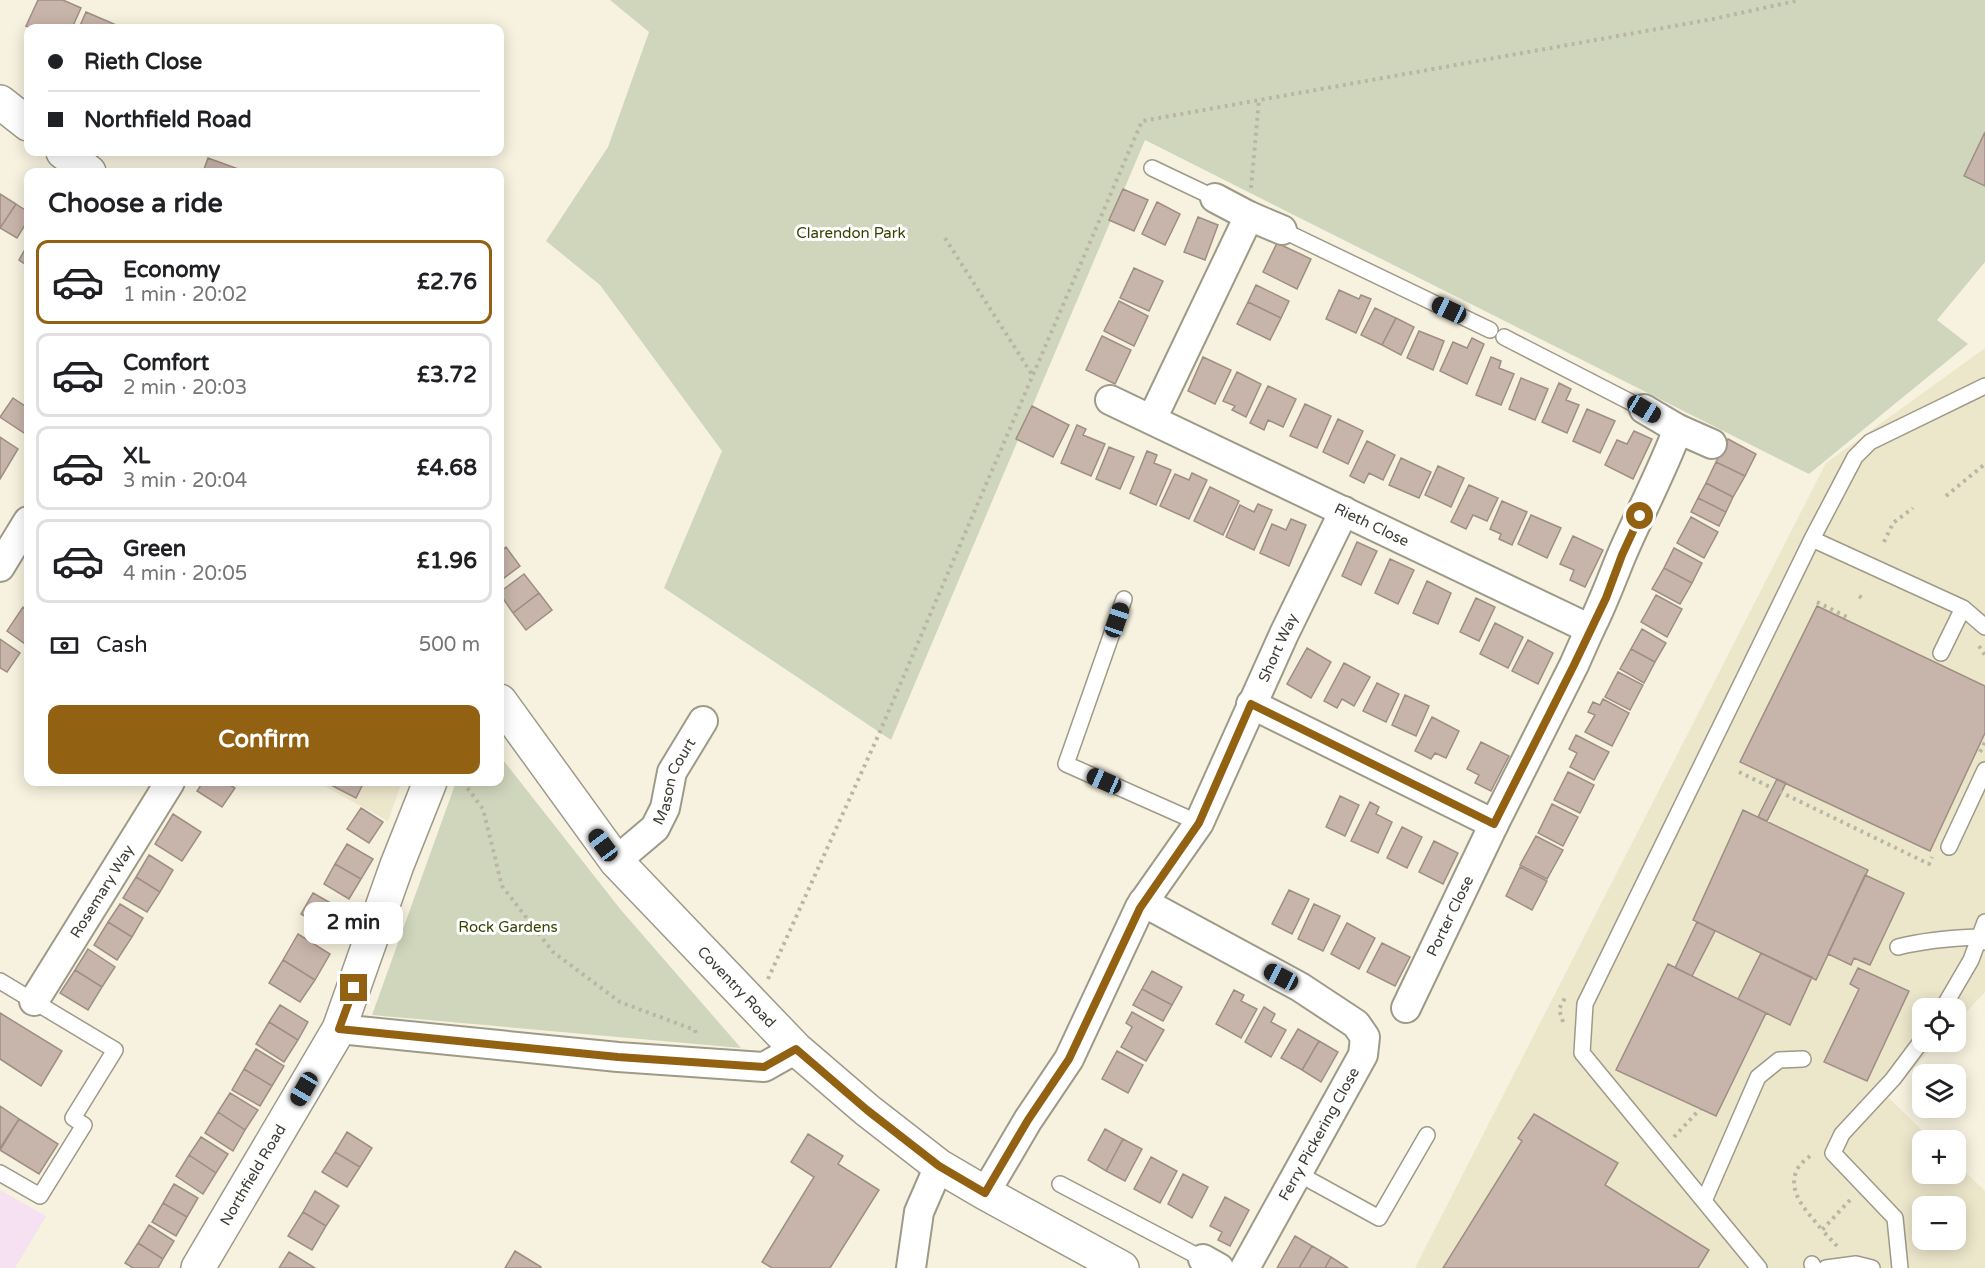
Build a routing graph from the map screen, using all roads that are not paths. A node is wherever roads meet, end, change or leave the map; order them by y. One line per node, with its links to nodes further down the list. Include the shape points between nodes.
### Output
1 (0, 102): 2 (main road)
2 (24, 121)
3 (68, 156): 4 (main road)
4 (84, 168)
5 (1152, 168): 6 (lane)
6 (1215, 198): 7 (street)
7 (1249, 216): 8 (street); 12 (street)
8 (1282, 230): 11 (lane)
9 (1985, 386): 17 (lane, via 1870,442 1855,457)
10 (1110, 400): 12 (street, Rieth Close)
11 (1644, 409): 13 (street)
12 (1152, 418): 15 (street, Rieth Close)
13 (1678, 429): 14 (street); 22 (street)
14 (1712, 444)
15 (1344, 510): 22 (street, Rieth Close); 24 (street, Short Way)
16 (24, 528): 18 (street)
17 (1812, 539): 20 (lane); 52 (lane, via 1585,1004 1582,1053)
18 (0, 567)
19 (1124, 599): 30 (lane, via 1066,764)
20 (1963, 608): 21 (lane); 23 (lane)
21 (1985, 627)
22 (1590, 629): 31 (street, Porter Close)
23 (1941, 653)
24 (1251, 704): 30 (street, Short Way); 31 (street)
25 (504, 707): 33 (main road, Coventry Road)
26 (703, 721): 33 (street, Mason Court, via 672,772 666,808 655,828)
27 (1985, 770): 32 (lane)
28 (168, 786): 40 (street, Rosemary Way)
29 (428, 786): 42 (main road, Northfield Road)
30 (1199, 823): 34 (street, Short Way)
31 (1494, 824): 41 (street, Porter Close)
32 (1949, 847)
33 (616, 861): 43 (main road, Coventry Road)
34 (1143, 902): 49 (street, Ferry Pickering Close, via 1300,987 1356,1024 1365,1037 1363,1055); 51 (street, Short Way, via 1069,1059)
35 (1985, 922): 36 (lane)
36 (1982, 939): 37 (lane, via 1933,940); 39 (lane)
37 (1898, 947)
38 (0, 981): 40 (lane)
39 (1949, 998)
40 (34, 1001): 48 (lane, via 115,1050 73,1118 84,1125 40,1196)
41 (1406, 1008)
42 (339, 1029): 43 (street, via 618,1057 764,1067); 55 (main road, Northfield Road)
43 (796, 1049): 47 (main road, Coventry Road)
44 (1913, 1052): 61 (lane, via 1842,1134 1833,1152 1895,1218)
45 (1803, 1059): 52 (lane, via 1779,1060 1758,1077)
46 (1426, 1135): 49 (lane, via 1380,1218)
47 (939, 1166): 51 (main road, Coventry Road); 56 (street, via 919,1212)
48 (0, 1173)
49 (1298, 1173): 58 (street, Ferry Pickering Close)
50 (1060, 1184): 53 (lane)
51 (985, 1193): 57 (main road, Coventry Road)
52 (1704, 1201): 59 (lane)
53 (1211, 1264)
54 (1817, 1267): 60 (lane, via 1856,1264)
55 (198, 1268)
56 (911, 1268)
57 (1122, 1268)
58 (1245, 1268)
59 (1759, 1268)
60 (1872, 1268)
61 (1900, 1268)

